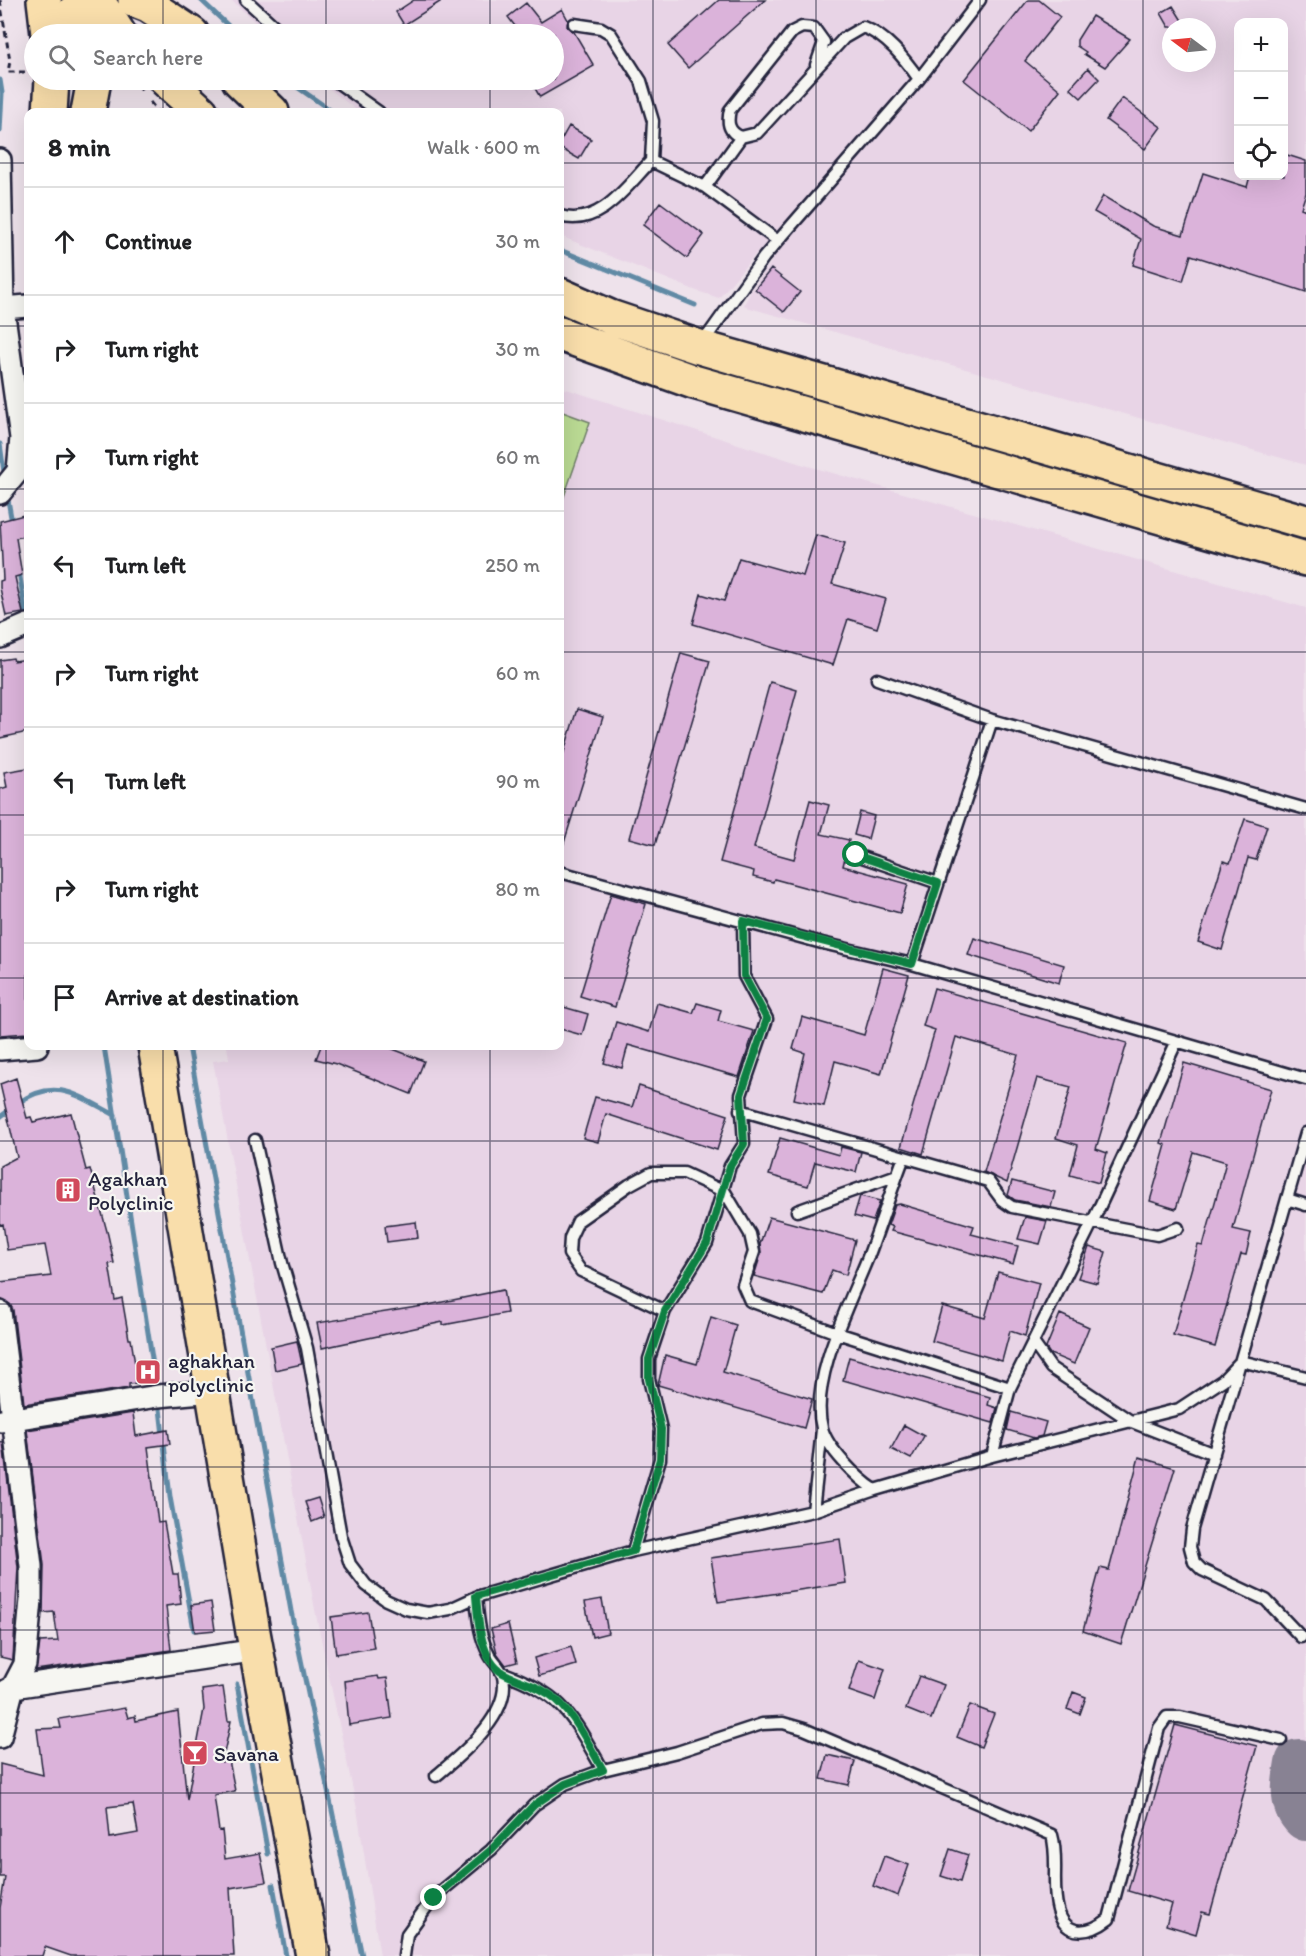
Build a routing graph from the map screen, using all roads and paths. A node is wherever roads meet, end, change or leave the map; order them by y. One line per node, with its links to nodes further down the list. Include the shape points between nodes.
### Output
1 (0, 0): 18 (path, via 10,61 8,72)
2 (44, 0): 9 (main road)
3 (89, 0): 10 (main road)
4 (95, 0): 11 (main road); 12 (main road)
5 (135, 0): 13 (main road)
6 (163, 0): 14 (main road)
7 (246, 0): 15 (lane)
8 (980, 0): 19 (lane)
9 (47, 24)
10 (66, 24)
11 (94, 24)
12 (112, 24)
13 (177, 24)
14 (183, 24)
15 (272, 24)
16 (574, 24): 34 (lane, via 601,28 611,34 636,72 653,121)
17 (814, 71): 19 (lane, via 844,38 863,27 902,55); 32 (lane, via 757,133); 32 (lane, via 824,42 814,28 802,27 792,32 730,110 727,121)
18 (24, 72)
19 (919, 79): 37 (lane)
20 (51, 90): 26 (main road)
21 (92, 90): 27 (main road)
22 (142, 90): 28 (path)
23 (177, 90): 29 (main road)
24 (249, 90): 30 (main road)
25 (348, 90): 31 (lane)
26 (50, 108)
27 (89, 108)
28 (155, 108)
29 (197, 108)
30 (268, 108)
31 (373, 108)
32 (736, 134): 35 (lane, via 725,159)
33 (0, 160): 40 (street)
34 (651, 161): 35 (lane); 36 (lane, via 608,205 589,217)
35 (705, 187): 37 (lane)
36 (564, 217)
37 (778, 241): 42 (lane)
38 (564, 297): 42 (main road)
39 (24, 306): 40 (street)
40 (3, 308): 43 (street, via 21,438 18,471)
41 (564, 335): 45 (main road, via 694,382)
42 (699, 347): 44 (main road)
43 (0, 493)
44 (1306, 522)
45 (1306, 560)
46 (24, 627): 47 (street)
47 (0, 637)
48 (877, 679): 49 (lane)
49 (992, 720): 50 (lane); 53 (lane)
50 (1306, 809)
51 (856, 855): 53 (lane)
52 (564, 873): 54 (lane)
53 (938, 883): 55 (lane)
54 (743, 921): 55 (lane); 61 (lane, via 744,976 767,1019 741,1095)
55 (912, 964): 56 (lane)
56 (1176, 1043): 60 (lane); 70 (lane)
57 (24, 1047): 58 (street)
58 (0, 1049)
59 (156, 1050): 79 (main road)
60 (1306, 1079)
61 (740, 1110): 64 (lane); 66 (lane, via 744,1144 730,1166)
62 (1306, 1133): 67 (lane)
63 (255, 1140): 88 (lane, via 282,1263 307,1348 341,1536 350,1564 366,1585 406,1609 428,1613 450,1609)
64 (904, 1156): 65 (lane); 70 (lane, via 988,1181 1012,1207)
65 (897, 1175): 69 (lane); 74 (lane)
66 (725, 1192): 72 (lane, via 707,1243); 72 (lane, via 684,1173 651,1173 578,1221 570,1238 569,1254 581,1271); 74 (lane, via 750,1234 754,1252 743,1285 750,1301)
67 (1287, 1199): 68 (lane); 76 (lane)
68 (1306, 1205)
69 (797, 1211)
70 (1092, 1223): 71 (lane, via 1157,1234); 75 (lane)
71 (1178, 1228)
72 (665, 1311): 87 (lane, via 649,1359 649,1379 661,1429 660,1459)
73 (0, 1312): 80 (street)
74 (837, 1333): 78 (lane); 82 (lane, via 824,1377)
75 (1034, 1344): 78 (lane); 81 (lane, via 1051,1368)
76 (1241, 1361): 77 (lane); 81 (lane, via 1223,1380 1179,1408); 83 (lane)
77 (1306, 1377)
78 (1010, 1388): 84 (lane)
79 (213, 1391): 80 (street); 90 (main road)
80 (7, 1420): 92 (street, via 31,1566 31,1600 25,1664)
81 (1132, 1422): 83 (lane); 84 (lane)
82 (822, 1429): 85 (lane, via 842,1460); 86 (lane)
83 (1214, 1454): 89 (lane, via 1192,1529 1190,1547 1194,1562 1202,1570 1266,1600)
84 (992, 1455): 85 (lane)
85 (875, 1490): 86 (lane)
86 (813, 1511): 87 (lane)
87 (633, 1551): 88 (lane)
88 (476, 1596): 91 (lane, via 478,1628 489,1656)
89 (1301, 1637)
90 (257, 1650): 92 (street); 97 (main road)
91 (501, 1672): 95 (lane, via 533,1684 558,1701); 96 (lane, via 504,1688 500,1706 473,1745)
92 (6, 1690): 93 (street)
93 (0, 1737)
94 (1281, 1740): 95 (lane, via 1167,1717 1159,1728 1109,1919 1096,1929 1082,1932 1070,1927 1058,1911 1056,1847 1052,1835 804,1729 783,1723 762,1724 677,1752)
95 (603, 1770): 98 (lane, via 565,1784 534,1805 491,1850 434,1898 407,1934)
96 (436, 1776)
97 (313, 1956)
98 (405, 1956)

